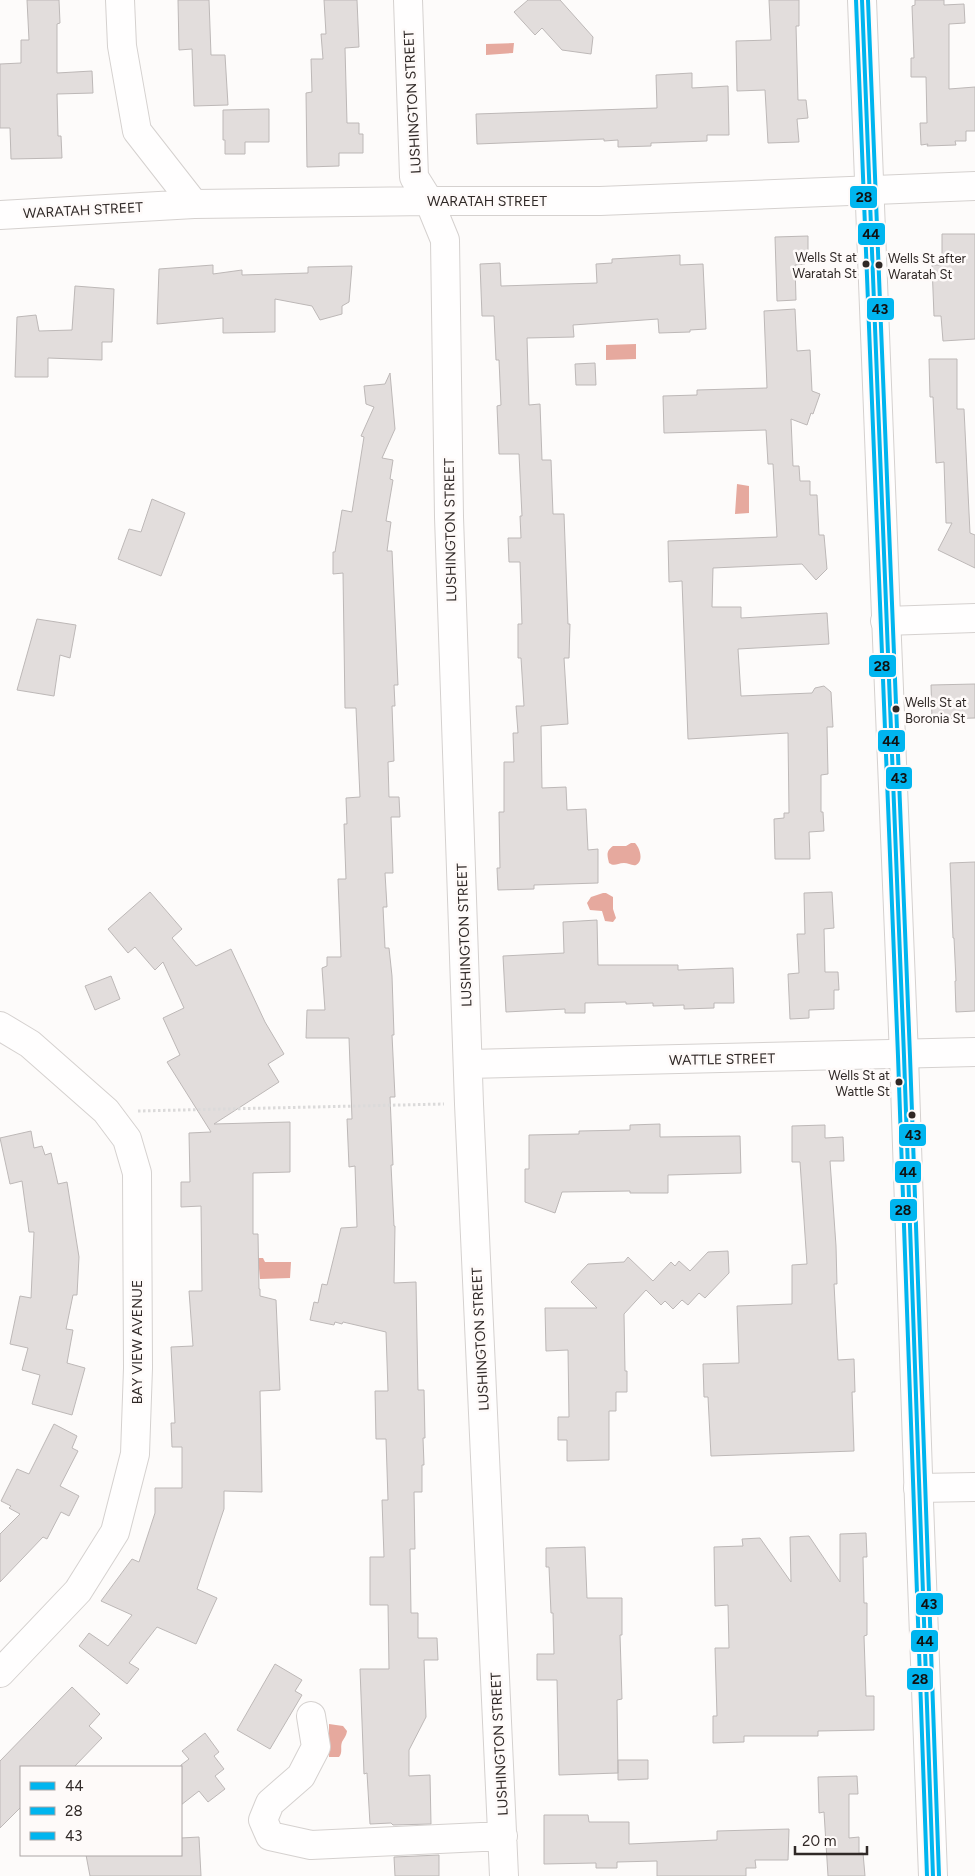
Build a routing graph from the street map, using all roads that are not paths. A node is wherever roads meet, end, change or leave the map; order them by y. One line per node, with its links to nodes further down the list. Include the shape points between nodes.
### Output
1 (120, 0): 7 (street, via 122,46 137,131)
2 (408, 0): 6 (street, LUSHINGTON STREET, via 414,177)
3 (862, 0): 5 (street)
4 (975, 186): 5 (street, WARATAH STREET)
5 (868, 190): 6 (street, WARATAH STREET, via 600,201); 10 (street)
6 (429, 201): 7 (street, WARATAH STREET); 14 (street, LUSHINGTON STREET, via 445,240 449,517)
7 (194, 204): 8 (street, WARATAH STREET)
8 (0, 215)
9 (975, 618): 10 (street)
10 (885, 621): 13 (street)
11 (0, 1026): 17 (street, BAY VIEW AVENUE, via 30,1044 106,1111 127,1138 137,1172 138,1368 135,1454 115,1532 78,1592)
12 (975, 1052): 13 (street, WATTLE STREET)
13 (904, 1055): 14 (street, WATTLE STREET); 16 (street)
14 (468, 1064): 19 (street, LUSHINGTON STREET)
15 (975, 1487): 16 (street)
16 (918, 1488): 21 (street)
17 (0, 1673)
18 (311, 1716): 19 (street, via 316,1747 301,1776 270,1803 264,1820 270,1836 311,1845)
19 (503, 1836): 20 (street, LUSHINGTON STREET)
20 (504, 1876)
21 (933, 1876)

